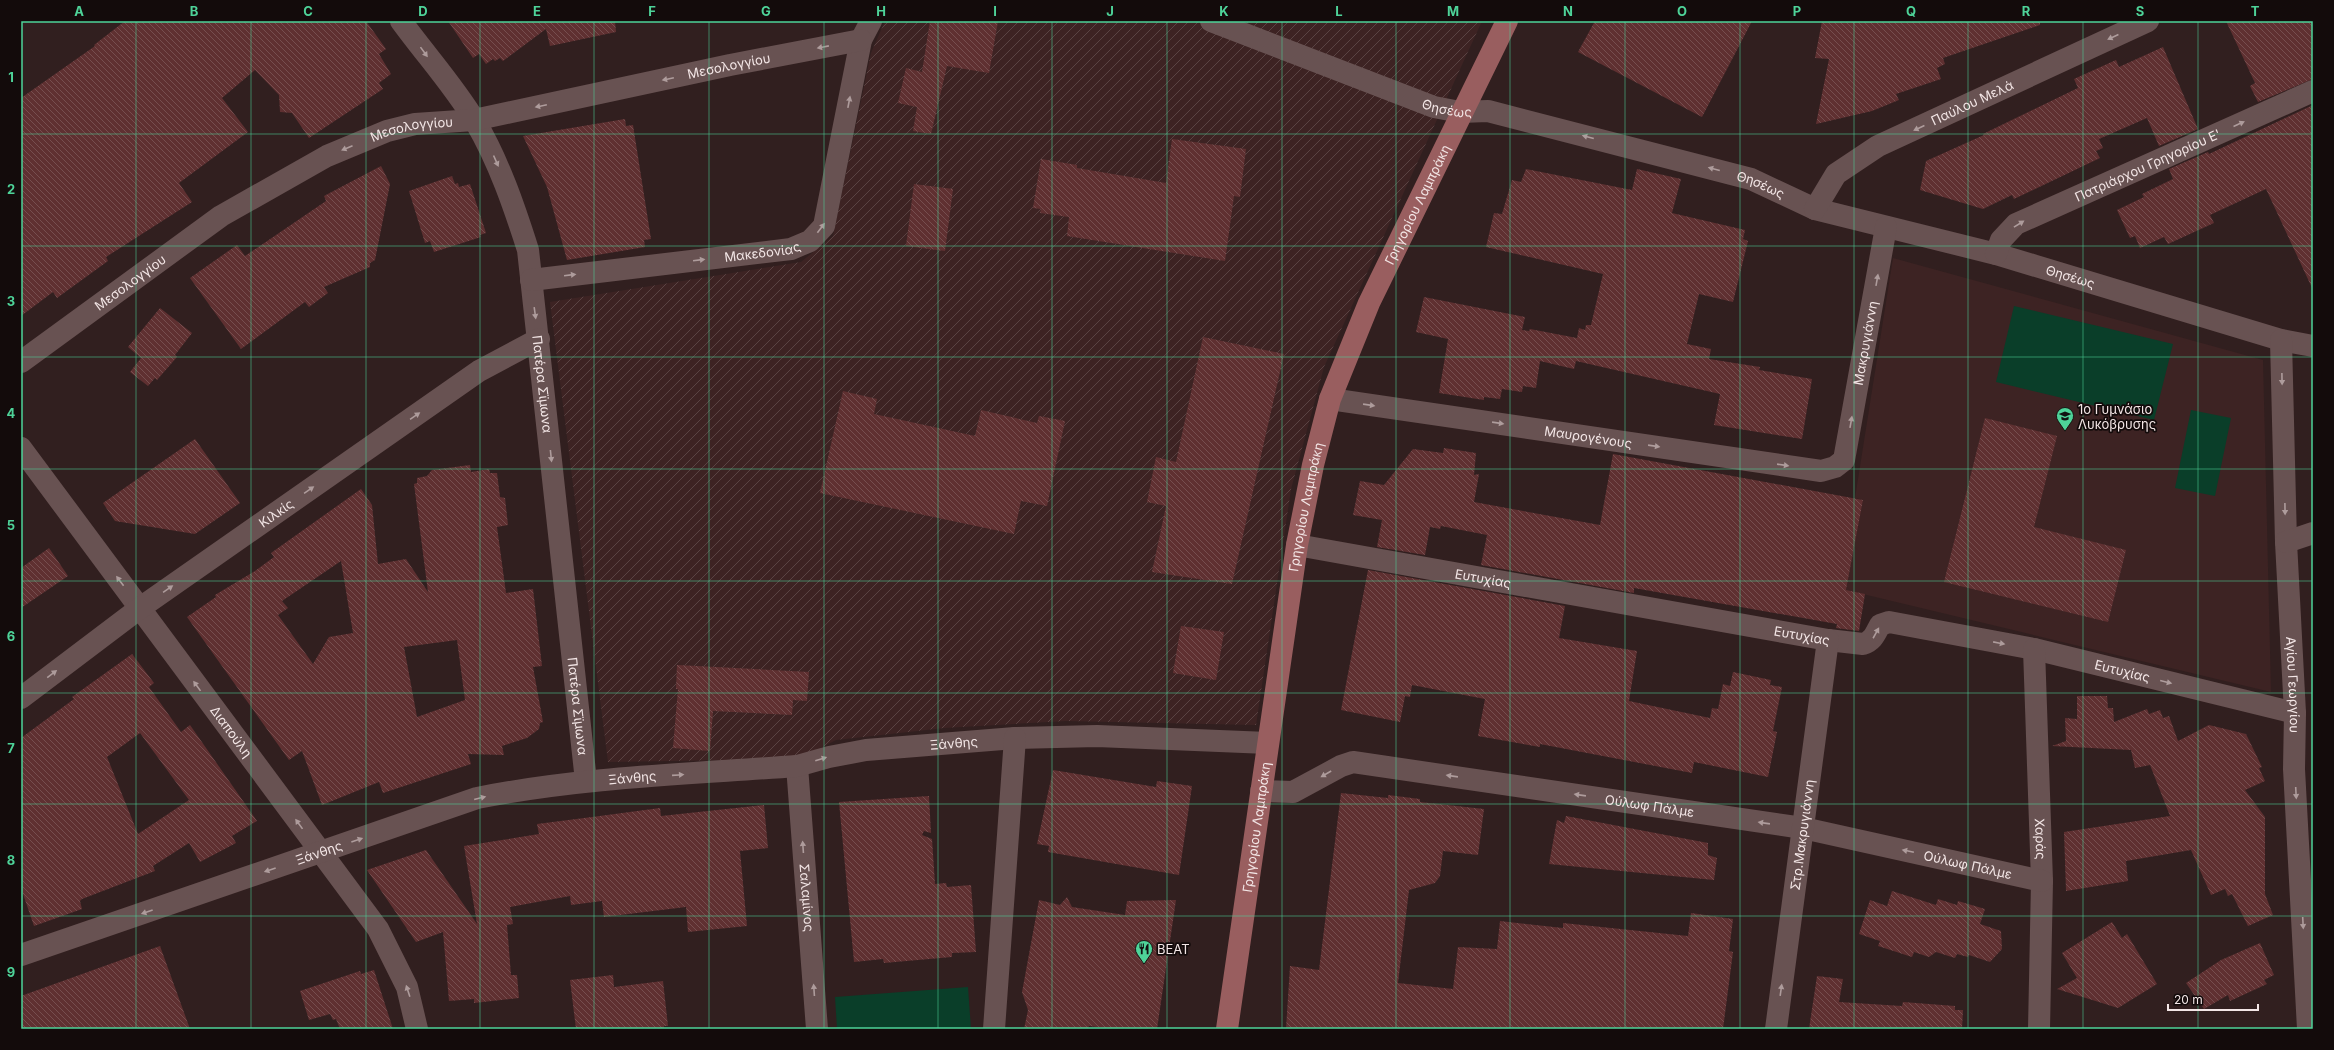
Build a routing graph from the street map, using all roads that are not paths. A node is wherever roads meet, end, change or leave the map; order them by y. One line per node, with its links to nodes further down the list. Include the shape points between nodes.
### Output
1 (401, 21): 8 (street, Πατέρα Σϊμωνα, one-way to 8)
2 (1211, 21): 7 (street, Θησέως, via 1434,108)
3 (1507, 21): 7 (main road, Γρηγορίου Λαμπράκη)
4 (2148, 21): 9 (street, Παύλου Μελά, one-way to 9, via 1878,146 1836,174)
5 (866, 30): 8 (street, Μεσολογγίου, one-way to 8, via 722,67); 12 (street, Μακεδονίας, one-way to 5, via 791,249 810,241 824,226)
6 (2313, 91): 11 (street, Πατριάρχου Γρηγορίου Ε', one-way to 6, via 2001,240 2016,224)
7 (1460, 112): 9 (street, Θησέως, one-way to 7, via 1751,179 1488,111); 17 (main road, Γρηγορίου Λαμπράκη, via 1369,303)
8 (474, 120): 12 (street, Πατέρα Σϊμωνα, one-way to 12, via 511,198 528,250); 16 (street, Μεσολογγίου, one-way to 16, via 415,124 387,131 327,156 221,216)
9 (1815, 209): 10 (street, Θησέως)
10 (1886, 227): 11 (street, Θησέως); 19 (street, Μακρυγιάννη, one-way to 10)
11 (1996, 254): 14 (street, Θησέως)
12 (531, 280): 13 (street, Πατέρα Σϊμωνα, one-way to 13)
13 (539, 339): 23 (street, Κιλκίς, one-way to 13, via 479,371); 32 (street, Πατέρα Σϊμωνα, one-way to 32)
14 (2282, 340): 15 (street, Θησέως); 21 (street, Αγίου Γεωργίου, one-way to 21)
15 (2313, 346)
16 (21, 362)
17 (1330, 399): 19 (street, Μαυρογένους, one-way to 19, via 1821,471 1835,467); 22 (main road, Γρηγορίου Λαμπράκη)
18 (21, 448): 23 (street, Διαπούλη, one-way to 18)
19 (1844, 460)
20 (2313, 533): 21 (street)
21 (2286, 542): 27 (street, Αγίου Γεωργίου)
22 (1296, 546): 24 (street, Ευτυχίας); 29 (main road, Γρηγορίου Λαμπράκη)
23 (140, 608): 26 (street, Κιλκίς, one-way to 23); 35 (street, Διαπούλη, one-way to 23)
24 (1828, 640): 25 (street, Ευτυχίας, one-way to 25, via 1867,643 1880,625 1889,622); 34 (street, Στρ.Μακρυγιάννη)
25 (2034, 649): 27 (street, Ευτυχίας, one-way to 27); 36 (street, Χαράς)
26 (21, 698)
27 (2295, 713): 30 (street, Αγίου Γεωργίου)
28 (1015, 738): 29 (street, Ξάνθης, via 1097,736); 31 (street, Ξάνθης, one-way to 28, via 866,750); 41 (street)
29 (1268, 743): 33 (main road, Γρηγορίου Λαμπράκη)
30 (2304, 765): 38 (street, Αγίου Γεωργίου, one-way to 38)
31 (797, 766): 32 (street, Ξάνθης, one-way to 31); 40 (street, Σαλαμίνος, one-way to 31)
32 (586, 781): 35 (street, Ξάνθης, one-way to 32, via 477,798)
33 (1261, 791): 34 (street, Ούλωφ Πάλμε, one-way to 33, via 1353,762 1294,792); 42 (main road, Γρηγορίου Λαμπράκη)
34 (1803, 828): 36 (street, Ούλωφ Πάλμε, one-way to 34); 43 (street, Στρ.Μακρυγιάννη, one-way to 34)
35 (320, 852): 37 (street, Ξάνθης, one-way to 37); 39 (street, Διαπούλη, one-way to 35, via 408,987 378,929)
36 (2042, 881): 44 (street, Χαράς)
37 (21, 955)
38 (2310, 1016)
39 (417, 1029)
40 (816, 1029)
41 (994, 1029)
42 (1227, 1029)
43 (1776, 1029)
44 (2039, 1029)

